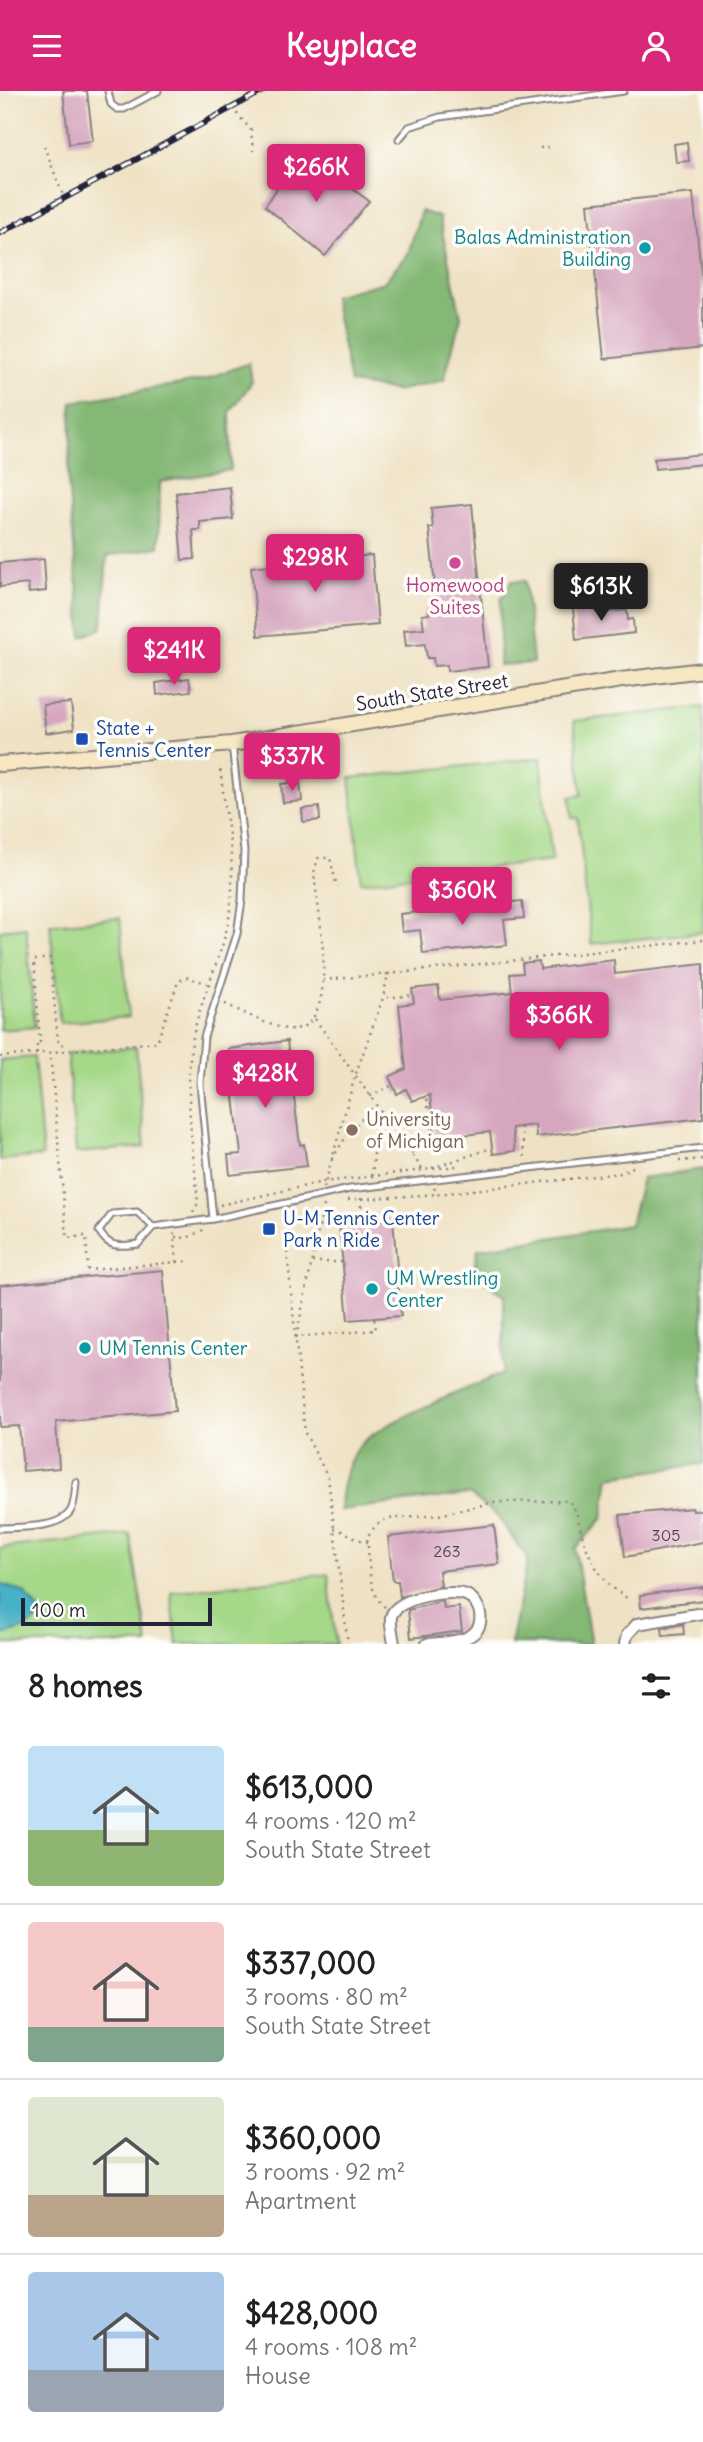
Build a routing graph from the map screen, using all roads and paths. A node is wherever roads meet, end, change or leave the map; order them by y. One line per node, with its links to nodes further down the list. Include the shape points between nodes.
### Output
1 (108, 91): 2 (lane, via 117,109)
2 (158, 91)
3 (624, 91): 5 (lane, via 440,117 409,127)
4 (232, 108): 9 (path, via 251,130)
5 (399, 139)
6 (44, 146): 10 (path)
7 (551, 147): 8 (path)
8 (540, 148)
9 (253, 151)
10 (64, 198)
11 (703, 670): 12 (main road, South State Street)
12 (232, 744): 13 (main road, South State Street); 22 (lane, via 244,876 237,934)
13 (0, 764)
14 (337, 887): 17 (path, via 330,857 318,858 314,873)
15 (703, 940): 16 (path)
16 (388, 974): 17 (path); 21 (path)
17 (323, 980): 23 (path, via 323,999)
18 (207, 983): 24 (path, via 186,977 178,982 157,1042)
19 (413, 995): 21 (path)
20 (204, 996): 22 (path)
21 (383, 998): 28 (path)
22 (214, 1000): 23 (path, via 275,1026 296,1029); 53 (lane, via 204,1037 200,1083)
23 (315, 1019): 28 (path)
24 (63, 1051): 25 (path); 26 (path, via 62,1041 58,1041 51,958 34,960)
25 (50, 1052): 26 (path); 64 (path, via 67,1238 86,1236 88,1270)
26 (37, 1054): 27 (path)
27 (0, 1058)
28 (355, 1076): 30 (path); 39 (path)
29 (393, 1085): 30 (path)
30 (370, 1096): 32 (path)
31 (427, 1099): 36 (path, via 432,1138)
32 (377, 1106): 36 (path); 39 (path, via 349,1132); 45 (path)
33 (521, 1127): 42 (path)
34 (703, 1147): 42 (lane)
35 (492, 1148): 43 (path)
36 (411, 1153): 44 (path)
37 (703, 1159): 38 (path)
38 (677, 1161)
39 (329, 1165): 47 (path)
40 (470, 1165): 43 (path)
41 (637, 1165): 48 (path, via 621,1173)
42 (526, 1168): 46 (lane); 48 (path)
43 (429, 1169): 44 (path)
44 (423, 1170): 45 (path); 46 (path)
45 (372, 1176): 47 (path)
46 (428, 1179): 49 (lane); 50 (path)
47 (323, 1182): 49 (path); 53 (path)
48 (528, 1184): 50 (path)
49 (324, 1193): 52 (path); 55 (lane)
50 (438, 1194): 51 (path)
51 (361, 1199): 52 (path); 56 (path)
52 (325, 1202): 62 (path)
53 (212, 1207): 55 (lane); 57 (path, via 173,1215)
54 (275, 1213): 61 (path, via 284,1211)
55 (213, 1219): 57 (lane)
56 (361, 1222)
57 (174, 1225): 58 (lane); 60 (path)
58 (153, 1227): 58 (lane, via 137,1212 112,1214 99,1231 115,1247 138,1244)
59 (213, 1227): 60 (path, via 187,1238)
60 (175, 1237): 64 (path)
61 (287, 1241): 62 (path); 68 (path)
62 (314, 1250): 65 (path)
63 (190, 1261): 64 (path)
64 (177, 1262)
65 (312, 1262): 66 (path); 68 (path)
66 (343, 1262)
67 (374, 1318): 68 (path, via 376,1330)
68 (296, 1338): 71 (path, via 306,1433 328,1477)
69 (76, 1482): 70 (lane, via 66,1518)
70 (0, 1528)
71 (334, 1529): 72 (path); 76 (path)
72 (368, 1542): 73 (path, via 376,1525 387,1519 439,1515 495,1502 569,1501 593,1565 612,1590); 74 (path, via 376,1600)
73 (627, 1598)
74 (393, 1613): 77 (street); 78 (street, via 406,1600 455,1592 476,1603 479,1626 473,1635)
75 (703, 1613): 79 (street, via 636,1624)
76 (348, 1644)
77 (394, 1644)
78 (427, 1644)
79 (625, 1644)

